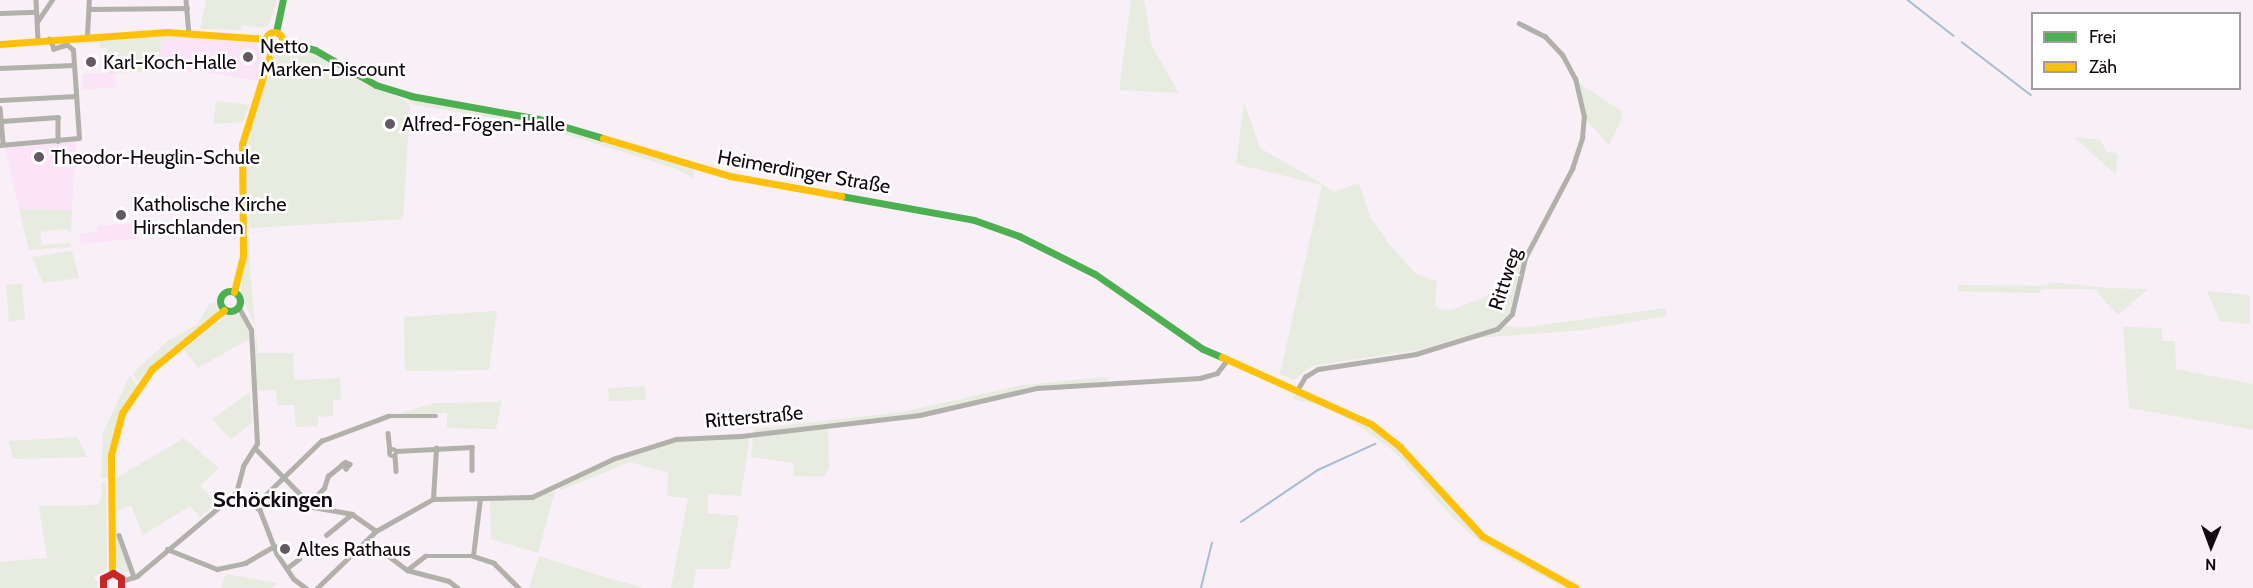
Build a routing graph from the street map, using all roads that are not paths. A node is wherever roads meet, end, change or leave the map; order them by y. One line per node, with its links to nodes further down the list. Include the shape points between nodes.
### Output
1 (36, 0): 8 (street)
2 (52, 0): 10 (street)
3 (89, 0): 7 (street)
4 (186, 0): 6 (street)
5 (283, 0): 13 (main road)
6 (187, 8): 7 (street); 12 (street)
7 (89, 9): 14 (street)
8 (36, 12): 9 (street); 10 (street)
9 (0, 13)
10 (36, 23): 17 (street)
11 (1519, 24): 33 (street, Rittweg, via 1545,37 1562,55 1575,79 1584,117 1572,169 1525,258 1512,314 1497,329 1416,354 1318,369 1305,377)
12 (189, 32): 14 (main road); 16 (main road)
13 (276, 32): 16 (main road); 18 (main road)
14 (87, 36): 15 (main road)
15 (49, 39): 17 (main road); 21 (street, via 54,49 72,47)
16 (266, 39): 20 (main road)
17 (38, 40): 19 (main road)
18 (282, 41): 20 (main road); 32 (main road, Heimerdinger Straße, via 315,50 376,85 411,96 539,118 730,176 993,225 1094,273 1186,338)
19 (0, 44)
20 (272, 48): 29 (main road, via 242,144 243,255)
21 (74, 65): 22 (street); 23 (street)
22 (0, 68)
23 (76, 96): 24 (street); 27 (street, via 79,138)
24 (0, 100)
25 (0, 108): 26 (street)
26 (2, 121): 27 (street, via 58,117); 28 (street)
27 (58, 141): 28 (street)
28 (1, 145)
29 (234, 292): 30 (main road, via 240,299); 31 (main road, via 222,296)
30 (238, 307): 31 (main road); 37 (street, via 251,330)
31 (224, 310): 59 (main road, via 152,369 122,413 111,455)
32 (1227, 360): 33 (main road, Heimerdinger Straße); 44 (street, Ritterstraße, via 1216,373 1200,378 1037,388 920,416 741,436 676,439 602,463 532,497)
33 (1298, 389): 67 (main road, Heimerdinger Straße, via 1348,411 1380,431 1482,536)
34 (436, 416): 42 (street, via 388,416 337,434 321,441)
35 (387, 433): 38 (street)
36 (436, 448): 38 (street); 40 (street, via 472,447); 45 (street)
37 (256, 449): 42 (street); 43 (street, via 243,466)
38 (394, 453): 41 (street)
39 (342, 464): 46 (street)
40 (472, 470)
41 (396, 471)
42 (284, 477): 46 (street); 47 (street)
43 (236, 493): 47 (street); 54 (street)
44 (480, 498): 45 (street, Ritterstraße); 55 (street)
45 (433, 499): 49 (street, Ritterstraße)
46 (309, 503): 48 (street, via 321,510)
47 (256, 504): 53 (street)
48 (352, 514): 49 (street); 51 (street)
49 (376, 531): 52 (street, Ritterstraße)
50 (119, 535): 60 (street)
51 (326, 535)
52 (369, 541): 58 (street); 64 (street, Ritterstraße)
53 (274, 546): 54 (street, via 245,563 217,569); 57 (street)
54 (167, 549): 60 (street)
55 (473, 556): 58 (street, via 425,556); 66 (street, via 494,563)
56 (299, 559): 57 (street)
57 (287, 568): 63 (street)
58 (407, 570): 65 (street, via 449,581)
59 (112, 573): 61 (main road); 62 (main road, via 103,578)
60 (134, 577): 61 (street)
61 (121, 585)
62 (103, 588)
63 (306, 588)
64 (317, 588)
65 (458, 588)
66 (519, 588)
67 (1576, 588)

